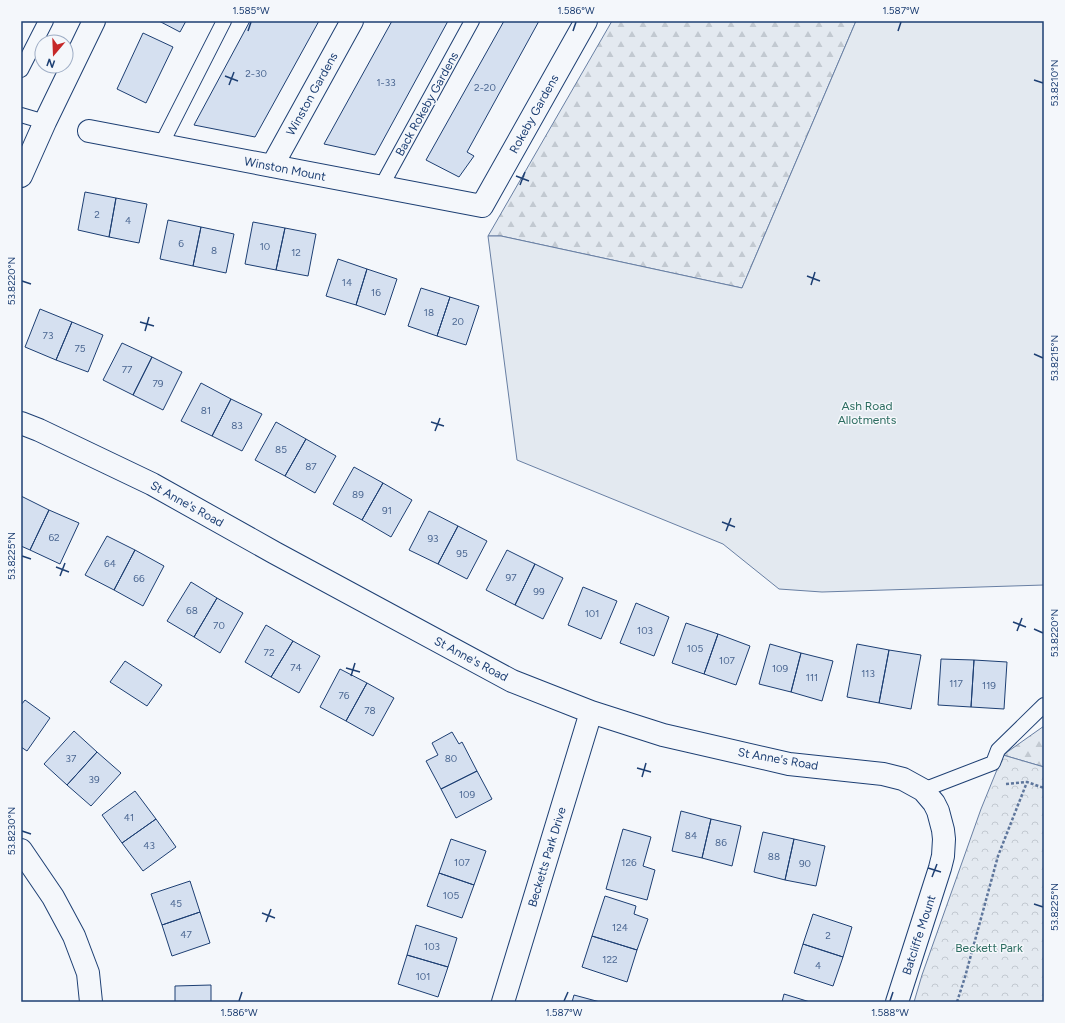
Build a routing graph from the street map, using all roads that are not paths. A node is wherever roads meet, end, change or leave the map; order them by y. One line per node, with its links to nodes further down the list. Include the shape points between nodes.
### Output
1 (46, 21): 7 (lane)
2 (94, 21): 9 (street)
3 (224, 21): 11 (lane)
4 (352, 21): 12 (street, Winston Gardens)
5 (472, 21): 14 (lane, Back Rokeby Gardens)
6 (586, 21): 15 (street, Rokeby Gardens)
7 (21, 70)
8 (21, 115): 9 (lane)
9 (45, 122): 13 (street)
10 (89, 131): 11 (street, Winston Mount)
11 (161, 145): 12 (street, Winston Mount)
12 (272, 166): 14 (street, Winston Mount)
13 (21, 176)
14 (381, 187): 15 (street, Winston Mount)
15 (482, 206)
16 (21, 423): 18 (street, St Anne's Road, via 152,484 512,680)
17 (1044, 706): 19 (lane, via 998,750 994,763)
18 (591, 712): 19 (street, St Anne's Road, via 664,735 789,764 883,774); 23 (street, Becketts Park Drive)
19 (923, 790): 20 (street, St Anne's Road, via 934,804)
20 (941, 820): 24 (street, Batcliffe Mount, via 944,830 942,862)
21 (21, 850): 22 (street, via 53,897 74,936 88,973)
22 (91, 1002)
23 (503, 1002)
24 (897, 1002)

